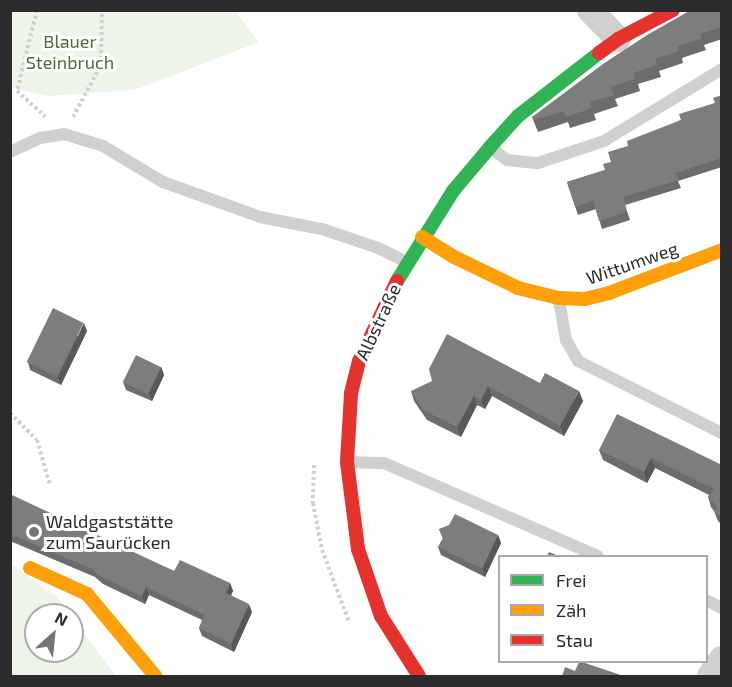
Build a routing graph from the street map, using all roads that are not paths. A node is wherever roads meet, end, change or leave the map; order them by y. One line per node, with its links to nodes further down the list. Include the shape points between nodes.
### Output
1 (590, 10): 3 (street)
2 (673, 10): 3 (street, Albstraße)
3 (618, 39): 5 (street, Albstraße, via 518,116)
4 (722, 69): 5 (lane, via 604,141 538,163 507,160)
5 (490, 147): 7 (street, Albstraße, via 453,190)
6 (10, 152): 9 (lane, via 40,138 64,134 103,146 163,182 260,217 322,229)
7 (422, 237): 9 (street, Albstraße); 10 (street, Wittumweg, via 518,288)
8 (722, 250): 10 (street, Wittumweg, via 609,293 585,299)
9 (407, 262): 12 (street, Albstraße, via 359,361 351,394)
10 (558, 298): 11 (lane, via 566,340 578,361)
11 (722, 433)
12 (347, 462): 13 (lane, via 384,464); 19 (street, Albstraße, via 358,549 368,584 381,616)
13 (596, 555)
14 (30, 568): 18 (street, via 87,594)
15 (708, 601): 16 (lane)
16 (722, 608)
17 (722, 659): 20 (street)
18 (155, 676)
19 (419, 676)
20 (710, 676)

